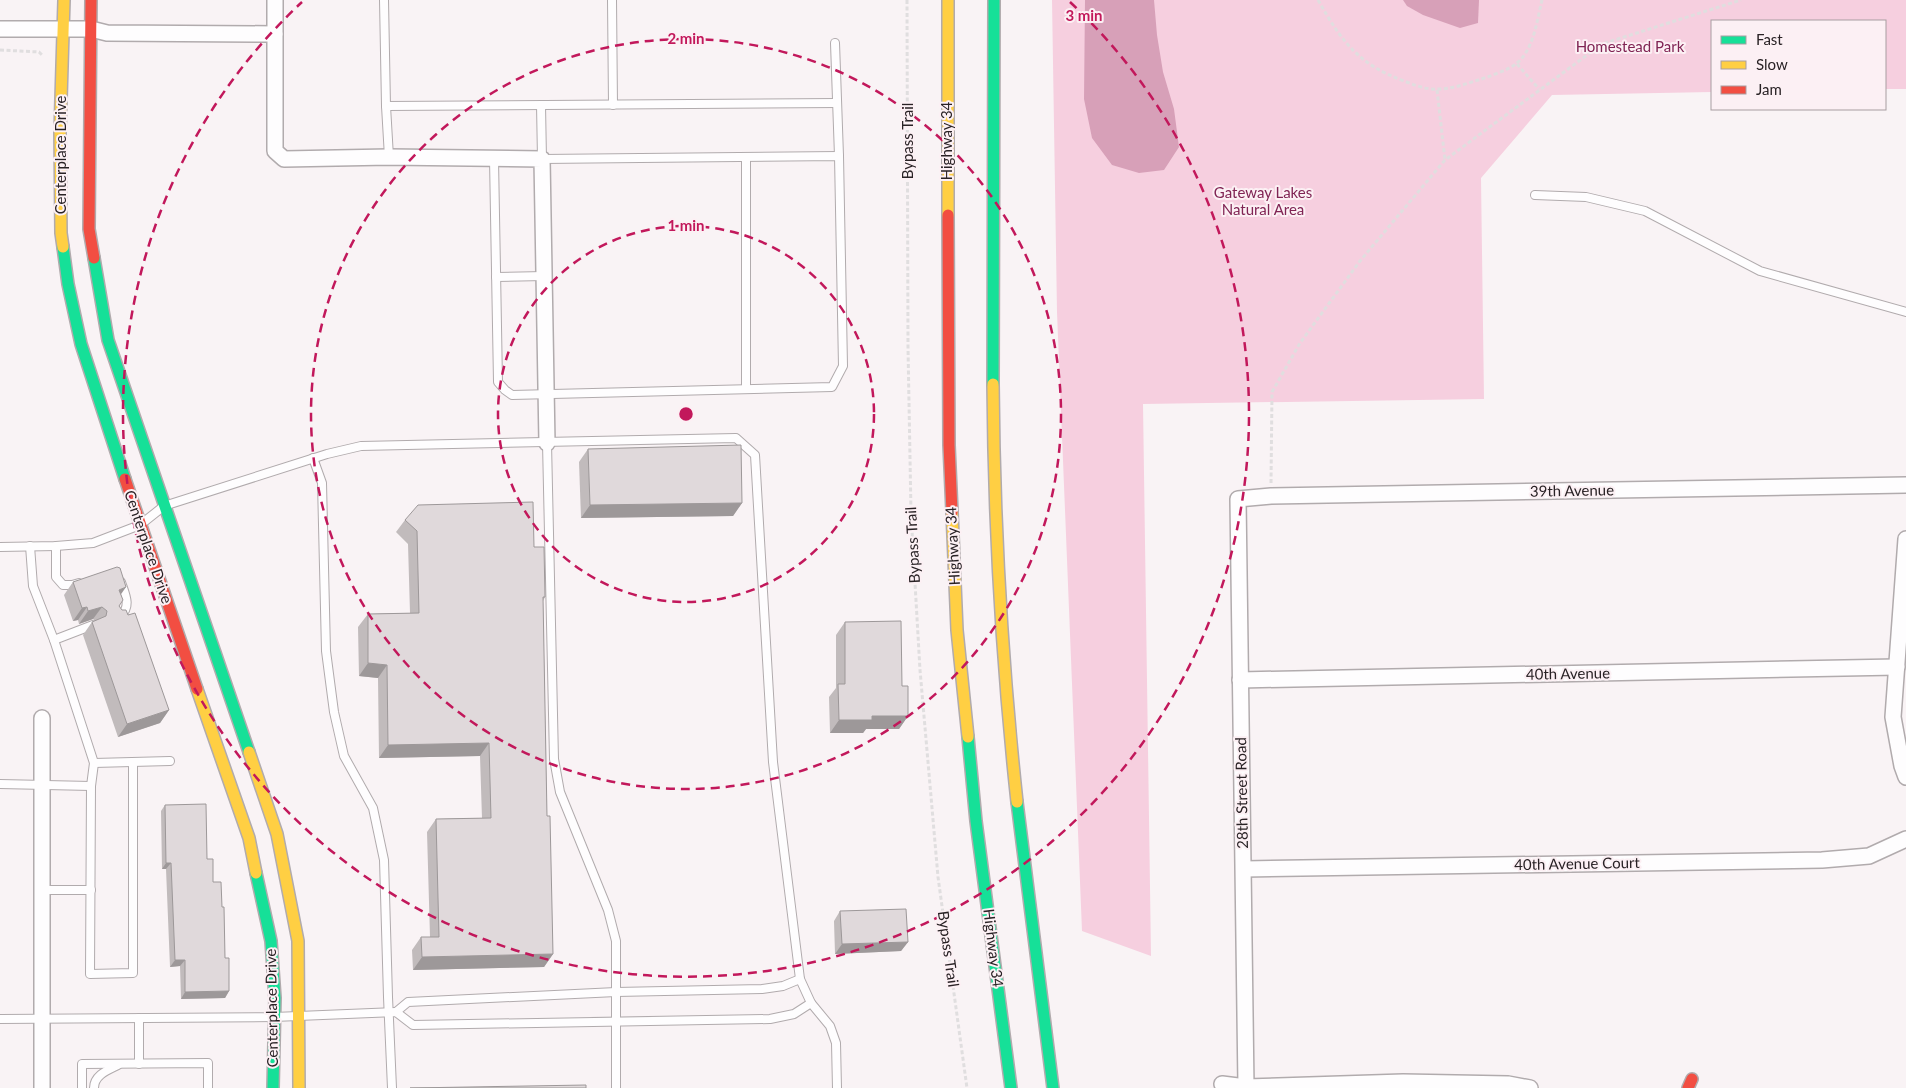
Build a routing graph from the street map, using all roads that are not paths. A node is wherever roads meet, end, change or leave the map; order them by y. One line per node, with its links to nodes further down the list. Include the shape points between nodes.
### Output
1 (64, 0): 9 (main road, Centerplace Drive)
2 (91, 0): 10 (main road, Centerplace Drive)
3 (275, 0): 11 (street)
4 (384, 0): 16 (lane)
5 (612, 0): 14 (lane)
6 (948, 0): 80 (main road, Highway 34, via 948,445 956,621 976,821 998,957)
7 (994, 0): 81 (main road, via 992,318 994,475 1001,620 1032,953)
8 (0, 29): 9 (street)
9 (63, 29): 10 (street); 33 (main road, Centerplace Drive, via 61,233 68,284 81,344)
10 (91, 29): 11 (street, via 107,33); 32 (main road, Centerplace Drive, via 89,229 108,340)
11 (275, 34): 18 (street, via 275,151 284,159)
12 (835, 43): 13 (lane)
13 (837, 103): 14 (lane); 17 (lane)
14 (613, 104): 15 (lane)
15 (541, 105): 16 (lane); 21 (lane)
16 (386, 106): 18 (lane)
17 (839, 156): 19 (lane); 26 (lane, via 843,366 832,387)
18 (389, 157): 20 (street)
19 (746, 157): 21 (lane); 26 (lane)
20 (494, 159): 21 (street); 24 (lane)
21 (542, 159): 23 (street)
22 (1534, 195): 25 (lane, via 1586,197 1645,211 1760,271)
23 (544, 276): 24 (lane); 27 (street)
24 (496, 277): 27 (lane, via 498,382 512,395)
25 (1906, 312)
26 (746, 388): 27 (lane)
27 (546, 394): 28 (street)
28 (547, 443): 29 (lane, via 361,446); 57 (lane, via 736,438 755,455 773,762); 58 (lane, via 554,759 560,792 608,910 616,940)
29 (313, 458): 32 (lane); 60 (lane, via 322,483 326,651 334,712 344,756 373,808 384,860)
30 (1906, 485): 31 (street, 39th Avenue)
31 (1238, 499): 44 (street, 28th Street Road)
32 (164, 506): 33 (lane); 61 (main road, Centerplace Drive, via 277,834 298,941)
33 (140, 525): 36 (lane, via 93,543); 62 (main road, Centerplace Drive, via 249,838 271,941)
34 (1906, 539): 43 (street)
35 (30, 546): 36 (lane); 37 (lane); 42 (lane, via 33,586)
36 (56, 546): 39 (lane, via 56,577 63,585 72,586)
37 (0, 547)
38 (114, 576): 40 (lane, via 121,581 128,603 122,616)
39 (89, 580)
40 (116, 618)
41 (93, 625): 42 (lane)
42 (54, 640): 48 (lane)
43 (1897, 667): 44 (street, 40th Avenue); 49 (street, via 1893,717)
44 (1240, 680): 54 (street, 28th Street Road)
45 (42, 718): 51 (street)
46 (170, 761): 47 (lane)
47 (133, 762): 48 (lane); 56 (lane, via 134,974 90,974)
48 (94, 763): 52 (lane)
49 (1906, 777)
50 (0, 784): 51 (lane)
51 (42, 786): 52 (lane); 55 (street)
52 (91, 786): 56 (lane)
53 (1906, 839): 54 (street, 40th Avenue Court, via 1869,856 1822,860)
54 (1244, 869): 70 (street, 28th Street Road)
55 (42, 890): 56 (lane); 63 (street)
56 (90, 890)
57 (800, 979): 58 (lane, via 762,989); 59 (lane)
58 (616, 992): 60 (lane, via 408,1002); 66 (lane)
59 (811, 1003): 66 (lane, via 794,1014 770,1019); 79 (lane, via 830,1026 836,1044)
60 (393, 1012): 61 (lane); 66 (lane, via 413,1025); 77 (lane)
61 (299, 1016): 62 (lane); 76 (main road, Centerplace Drive)
62 (274, 1017): 64 (lane); 75 (main road, Centerplace Drive)
63 (42, 1018): 64 (lane); 65 (lane); 71 (street)
64 (139, 1018): 68 (lane)
65 (0, 1019)
66 (615, 1022): 78 (lane)
67 (120, 1064): 68 (lane); 72 (lane, via 82,1064); 73 (lane, via 102,1073)
68 (139, 1064): 74 (lane, via 208,1063)
69 (1222, 1084): 70 (street)
70 (1246, 1086): 82 (street, via 1403,1082 1508,1084)
71 (42, 1088)
72 (82, 1088)
73 (94, 1088)
74 (208, 1088)
75 (273, 1088)
76 (299, 1088)
77 (392, 1088)
78 (616, 1088)
79 (837, 1088)
80 (1011, 1088)
81 (1053, 1088)
82 (1530, 1088)

